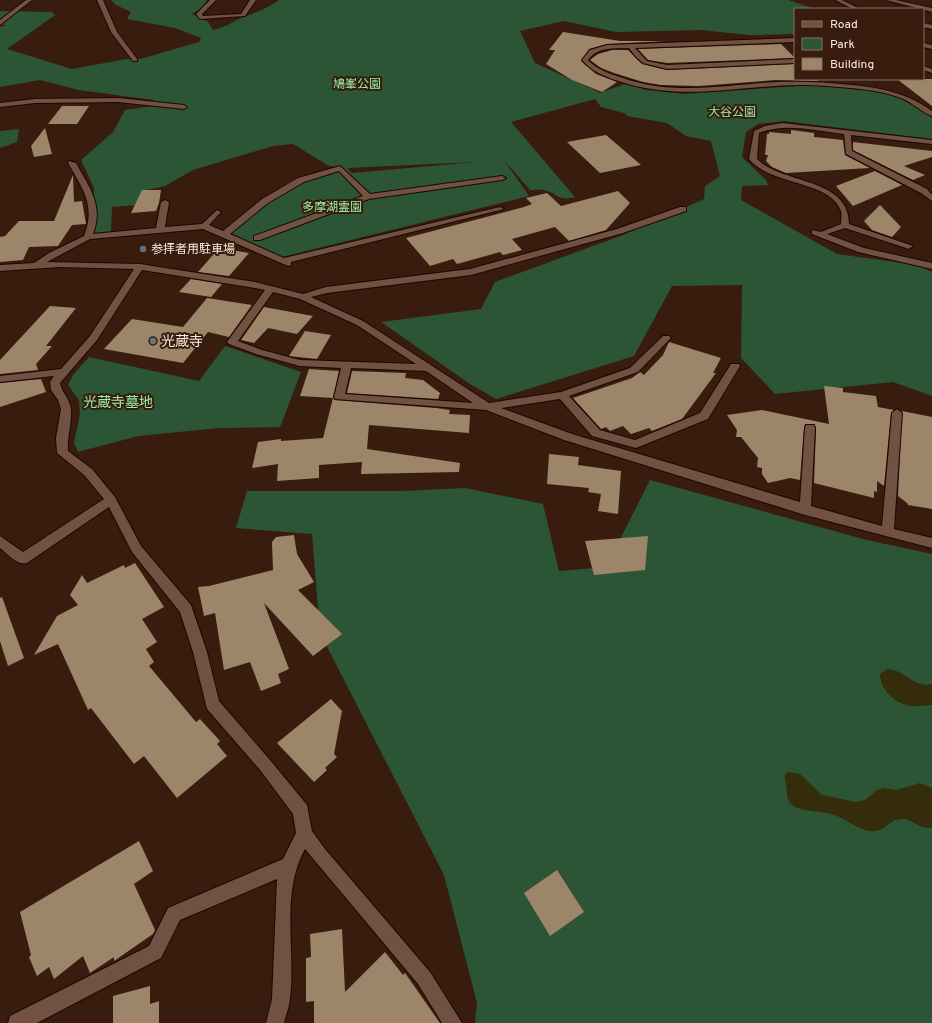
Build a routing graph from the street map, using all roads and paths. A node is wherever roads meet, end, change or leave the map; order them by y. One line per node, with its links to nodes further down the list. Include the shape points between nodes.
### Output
1 (29, 0): 9 (street)
2 (100, 0): 12 (street, via 114,32)
3 (213, 0): 4 (street, via 200,14 202,18 242,15)
4 (252, 0)
5 (838, 0): 7 (street)
6 (890, 0): 8 (street)
7 (855, 8)
8 (924, 8)
9 (0, 23)
10 (794, 40): 11 (street)
11 (631, 46): 13 (street, via 638,59 651,65 667,67); 16 (street, via 607,47 592,52 584,60 603,72 649,89 682,92 799,83 835,85 897,94 916,101)
12 (135, 60)
13 (794, 61)
14 (0, 105): 15 (street, via 118,100)
15 (184, 107)
16 (932, 114)
17 (847, 132): 18 (street); 22 (street, via 849,152 924,191); 27 (street, via 782,125 767,127 756,132 753,158 758,165 769,171 816,186 834,197 845,212)
18 (932, 142)
19 (72, 163): 33 (street, via 86,188 95,215)
20 (502, 178): 21 (street)
21 (368, 197): 32 (street, via 340,168 301,180 265,202); 34 (street)
22 (932, 199)
23 (165, 202): 29 (street)
24 (500, 209): 32 (street, via 286,262)
25 (683, 209): 41 (street, via 620,231 471,272 326,290)
26 (218, 212): 28 (street)
27 (845, 225): 31 (street); 35 (street)
28 (204, 226): 29 (street); 32 (street)
29 (160, 230): 33 (street)
30 (815, 232): 37 (street, via 861,250)
31 (825, 232)
32 (224, 235)
33 (88, 237): 36 (street)
34 (257, 238)
35 (909, 246)
36 (38, 265): 38 (street, via 98,264); 39 (street)
37 (932, 266)
38 (140, 267): 40 (street); 46 (street, via 94,338)
39 (0, 268)
40 (271, 288): 41 (street); 43 (street, via 232,342 300,363)
41 (303, 297): 45 (street, via 360,323)
42 (666, 338): 48 (street, via 634,370)
43 (347, 366): 45 (street); 49 (street, via 339,397)
44 (735, 366): 48 (street, via 704,416 636,444 596,433)
45 (427, 368): 49 (street)
46 (64, 372): 47 (street); 52 (street, via 55,382 56,390 66,409 62,438 63,453 88,472)
47 (0, 379)
48 (562, 395): 49 (street)
49 (488, 407): 53 (street, via 614,452)
50 (897, 413): 54 (street, via 891,500)
51 (810, 428): 53 (street)
52 (111, 500): 55 (street, via 22,559); 57 (street, via 136,549 186,609 200,652 212,704 301,811)
53 (806, 510): 54 (street)
54 (886, 532): 56 (street)
55 (0, 541)
56 (932, 543)
57 (304, 834): 58 (street); 61 (street, via 424,978)
58 (289, 865): 59 (street, via 174,914 155,952); 60 (street, via 284,884 282,999)
59 (17, 1023)
60 (275, 1023)
61 (453, 1023)

